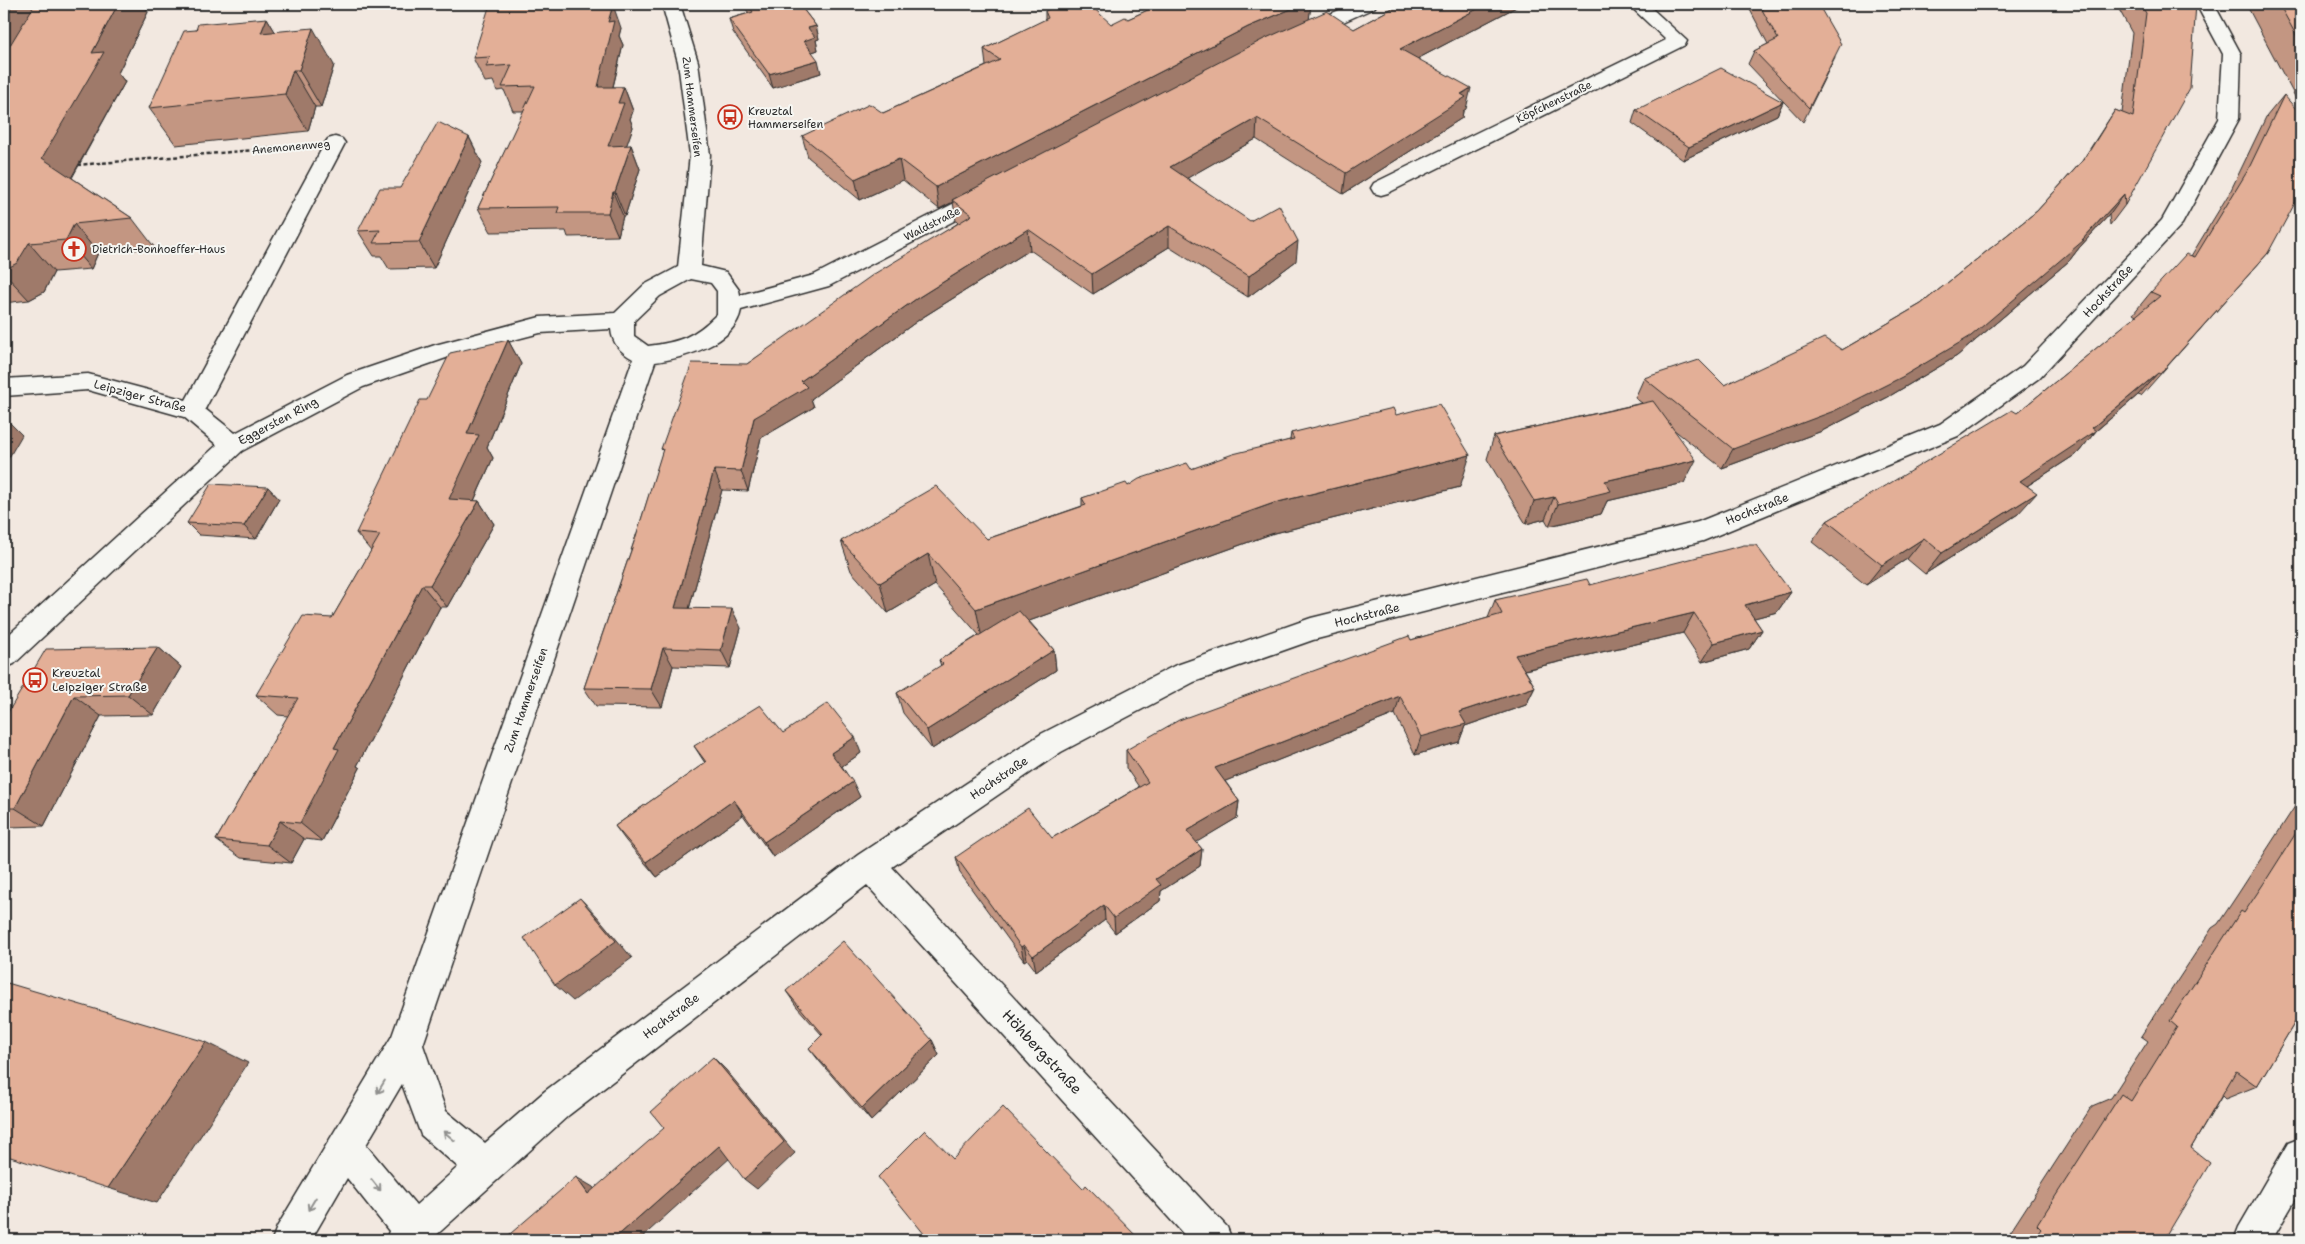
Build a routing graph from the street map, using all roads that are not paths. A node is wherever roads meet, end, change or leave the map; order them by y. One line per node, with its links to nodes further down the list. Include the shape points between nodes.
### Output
1 (671, 4): 9 (street, Zum Hammerseifen, via 688,62 700,156)
2 (1368, 4): 5 (street)
3 (1637, 4): 8 (street, Köpfchenstraße, via 1678,41)
4 (2205, 4): 17 (street, Hochstraße, via 2232,54 2228,119 2171,224 2031,372 1949,430 1703,531 1311,629 1184,674 1052,743)
5 (1281, 42)
6 (336, 143): 14 (street, Anemonenweg)
7 (1007, 185): 10 (street, Waldstraße, via 821,281)
8 (1381, 188)
9 (689, 271): 10 (street, via 718,277 728,290); 11 (street, via 648,291)
10 (730, 305): 12 (street, via 728,317 710,335 693,345)
11 (622, 320): 12 (street, via 623,339); 15 (street, Eggersten Ring, via 540,325 443,350 355,381)
12 (646, 356): 18 (street, Zum Hammerseifen)
13 (4, 387): 14 (street, Leipziger Straße, via 88,382)
14 (192, 411): 15 (street, Leipziger Straße)
15 (233, 445): 16 (street, Eggersten Ring)
16 (4, 656)
17 (869, 865): 21 (street, Hochstraße, via 557,1103); 24 (street, Höhbergstraße)
18 (406, 1045): 19 (street, Zum Hammerseifen, one-way to 19); 21 (street, one-way to 18, via 433,1122)
19 (346, 1148): 22 (street, one-way to 22); 23 (street, Zum Hammerseifen, one-way to 23)
20 (2301, 1156): 25 (street)
21 (486, 1167): 22 (street, Hochstraße)
22 (409, 1236)
23 (290, 1240)
24 (1214, 1240)
25 (2252, 1240)

